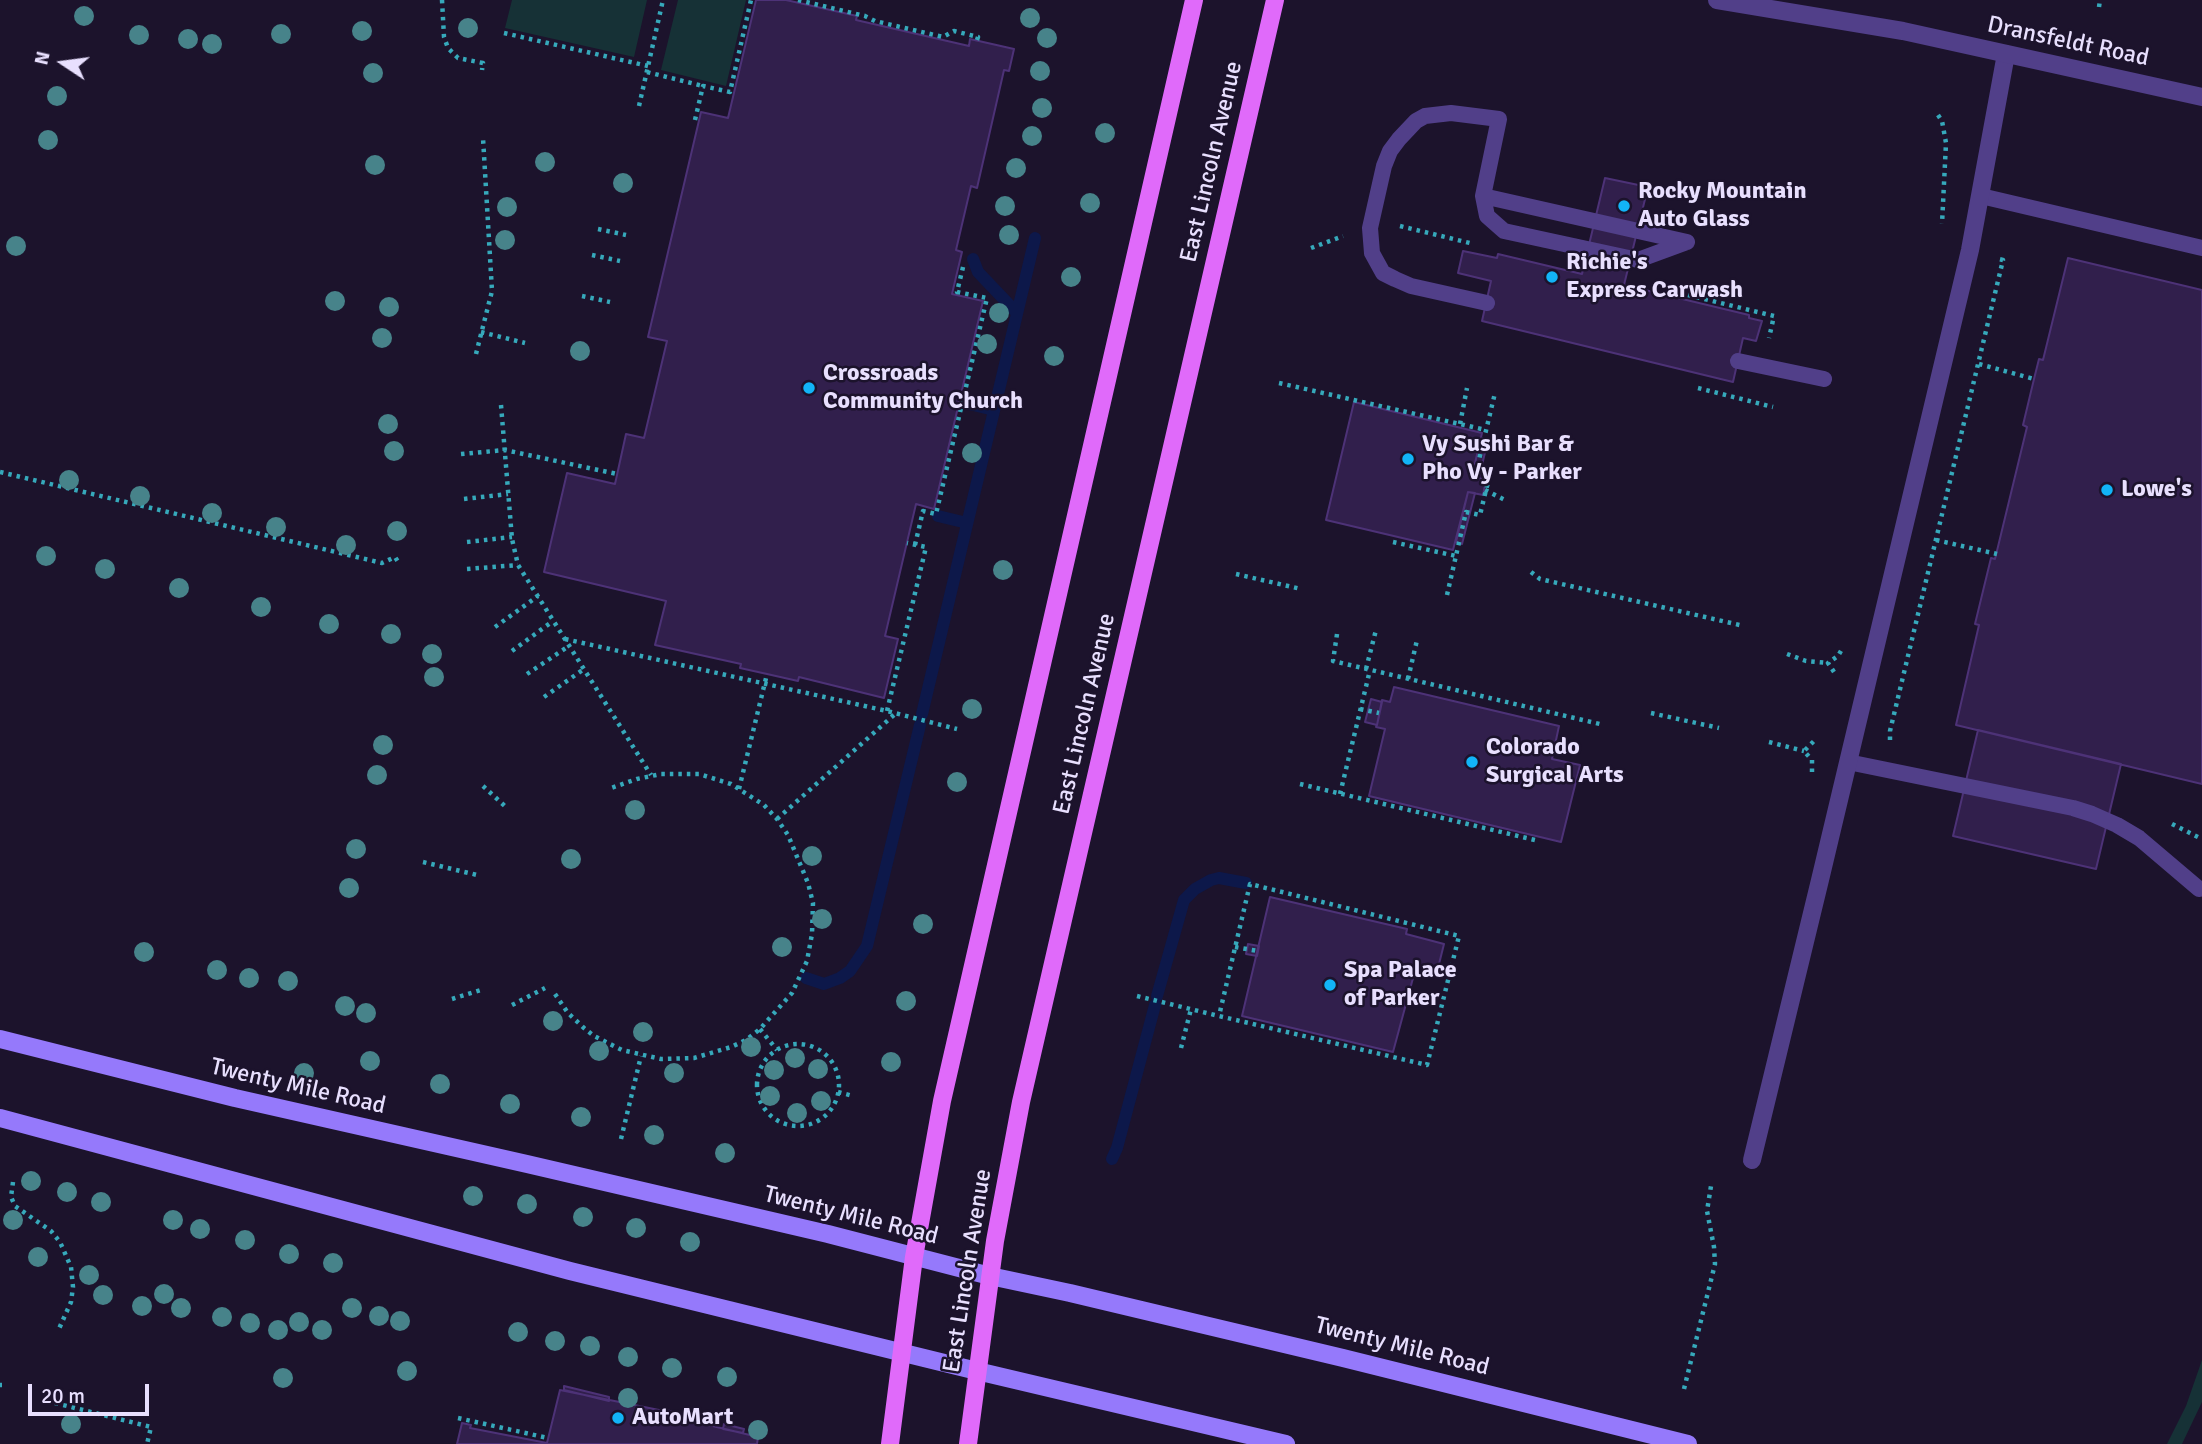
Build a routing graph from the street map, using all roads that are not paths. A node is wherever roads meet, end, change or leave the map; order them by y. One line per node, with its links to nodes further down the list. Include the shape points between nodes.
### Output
1 (1194, 0): 17 (main road, via 942,1101)
2 (1275, 0): 18 (main road, East Lincoln Avenue, via 1021,1102)
3 (1717, 0): 4 (street, Dransfeldt Road, via 1878,26)
4 (2006, 54): 5 (street, Dransfeldt Road); 7 (street)
5 (2202, 97)
6 (1483, 196): 6 (lane, via 1487,216 1504,231 1638,260 1687,242); 9 (lane, via 1499,119 1451,113 1425,116 1390,152 1370,228 1372,253 1383,273 1411,286)
7 (1981, 196): 8 (lane); 12 (street)
8 (2202, 248)
9 (1486, 303)
10 (1738, 360): 11 (lane)
11 (1824, 379)
12 (1848, 762): 13 (lane, via 2092,814 2139,838); 16 (street)
13 (2199, 889)
14 (0, 1039): 17 (main road, Twenty Mile Road)
15 (0, 1118): 19 (main road, via 570,1271)
16 (1752, 1160)
17 (914, 1257): 18 (main road, Twenty Mile Road); 19 (main road)
18 (990, 1276): 20 (main road, East Lincoln Avenue); 24 (main road, Twenty Mile Road)
19 (902, 1353): 20 (main road); 21 (main road)
20 (977, 1371): 22 (main road, East Lincoln Avenue); 23 (main road)
21 (890, 1444)
22 (968, 1444)
23 (1286, 1444)
24 (1688, 1444)

